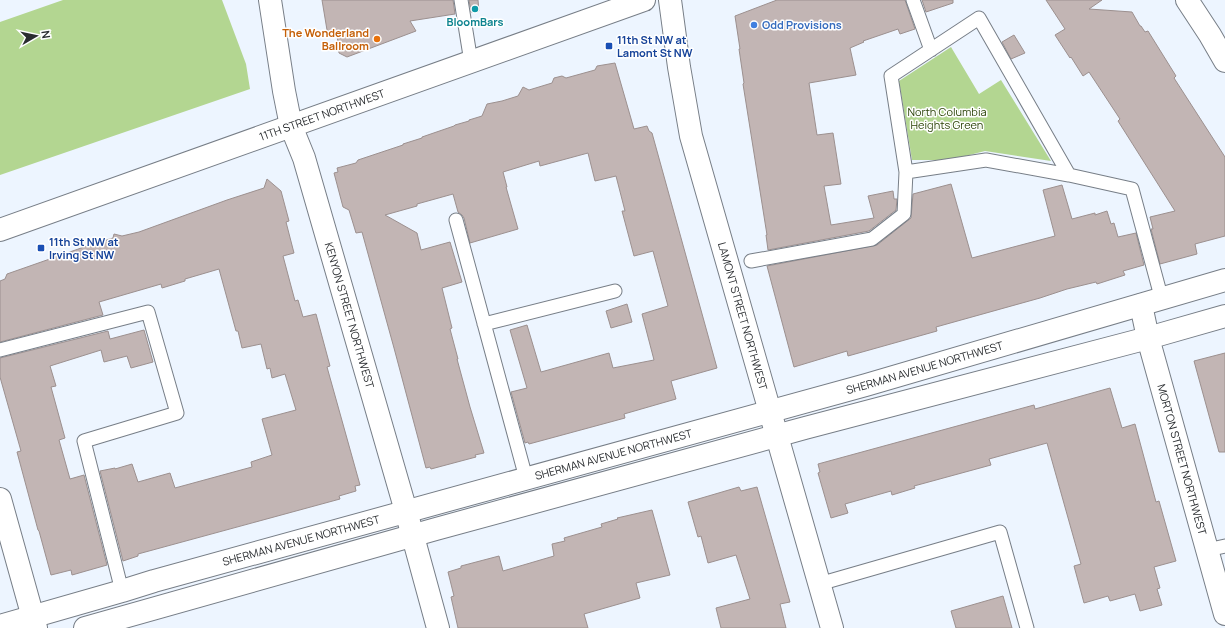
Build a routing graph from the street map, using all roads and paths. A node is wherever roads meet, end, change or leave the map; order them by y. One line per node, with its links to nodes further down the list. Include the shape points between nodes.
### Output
1 (270, 0): 11 (main road, KENYON STREET NORTHWEST)
2 (461, 0): 9 (lane)
3 (644, 0): 9 (main road, 11TH STREET NORTHWEST)
4 (670, 0): 25 (main road, LAMONT STREET NORTHWEST, via 691,136)
5 (913, 0): 8 (lane)
6 (1187, 0): 7 (main road)
7 (1217, 39): 10 (main road)
8 (931, 50): 12 (lane, via 890,76); 13 (lane, via 979,18)
9 (470, 62): 11 (main road, 11TH STREET NORTHWEST)
10 (1225, 62)
11 (291, 126): 15 (main road, 11TH STREET NORTHWEST); 29 (main road, KENYON STREET NORTHWEST, via 304,158)
12 (906, 172): 13 (lane, via 986,160); 16 (lane, via 904,214 872,239)
13 (1069, 175): 19 (lane, via 1132,189)
14 (456, 220): 22 (lane)
15 (0, 230)
16 (751, 260)
17 (1225, 280): 19 (main road, SHERMAN AVENUE NORTHWEST)
18 (615, 291): 22 (lane)
19 (1162, 300): 20 (main road, SHERMAN AVENUE NORTHWEST)
20 (1141, 305): 23 (main road, MORTON STREET NORTHWEST); 25 (main road, SHERMAN AVENUE NORTHWEST)
21 (1225, 316): 23 (main road)
22 (484, 324): 27 (lane)
23 (1148, 338): 26 (main road); 31 (main road, MORTON STREET NORTHWEST)
24 (0, 350): 33 (lane, via 148,312 177,413 84,440)
25 (770, 411): 26 (main road, LAMONT STREET NORTHWEST); 27 (main road, SHERMAN AVENUE NORTHWEST)
26 (777, 436): 30 (main road); 32 (main road, LAMONT STREET NORTHWEST)
27 (526, 478): 29 (main road, SHERMAN AVENUE NORTHWEST)
28 (1, 506): 35 (main road)
29 (406, 511): 30 (main road, KENYON STREET NORTHWEST); 33 (main road, SHERMAN AVENUE NORTHWEST)
30 (412, 536): 37 (main road); 38 (main road, KENYON STREET NORTHWEST)
31 (1216, 548): 34 (main road, MORTON STREET NORTHWEST)
32 (819, 584): 39 (main road, LAMONT STREET NORTHWEST); 40 (lane, via 1000,532)
33 (122, 591): 35 (main road, SHERMAN AVENUE NORTHWEST)
34 (1225, 614)
35 (34, 622): 36 (main road, SHERMAN AVENUE NORTHWEST)
36 (0, 626)
37 (85, 628)
38 (438, 628)
39 (832, 628)
40 (1027, 628)

